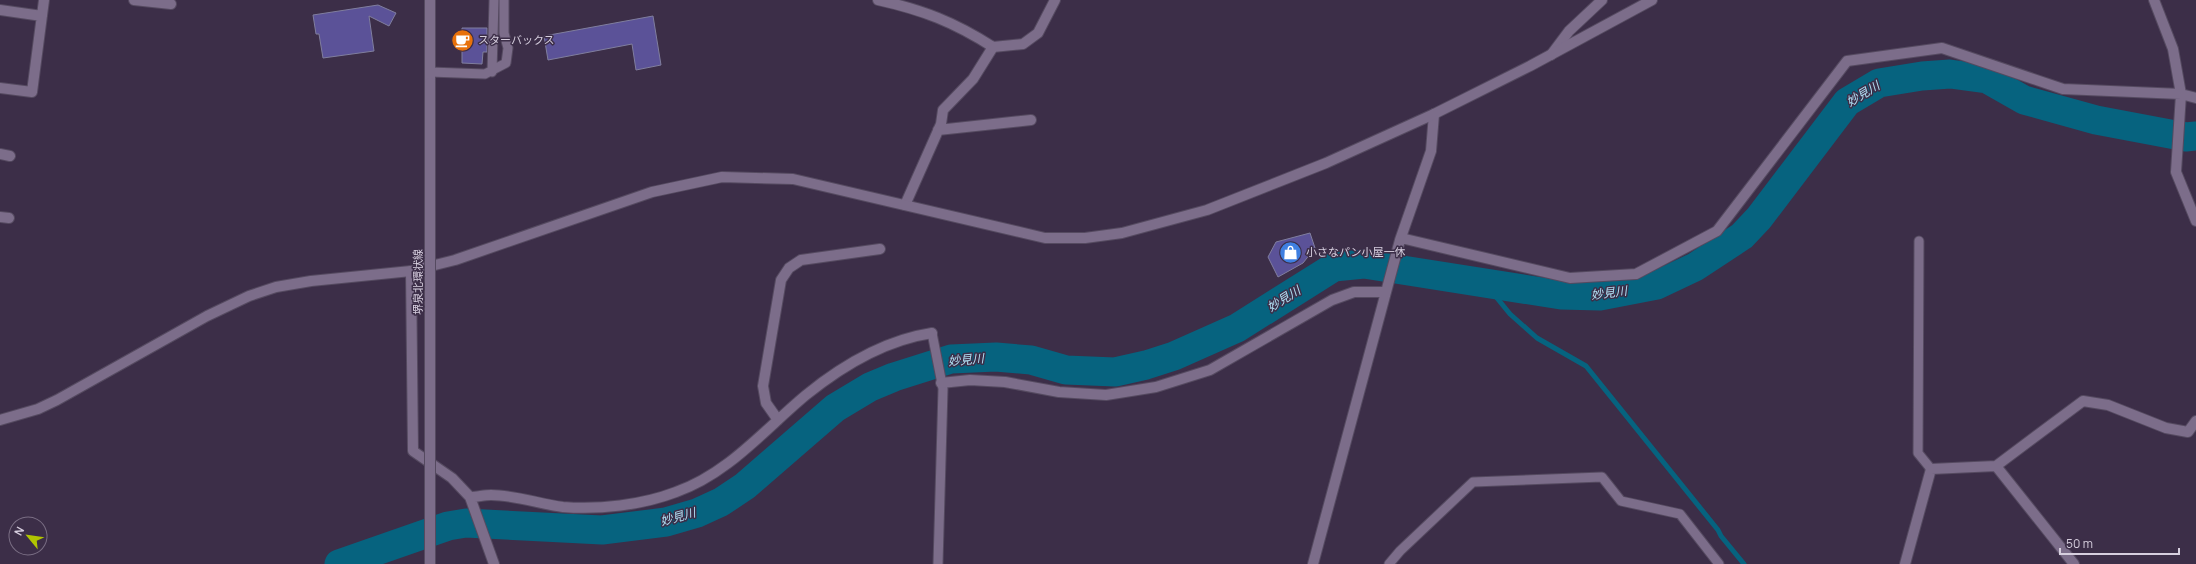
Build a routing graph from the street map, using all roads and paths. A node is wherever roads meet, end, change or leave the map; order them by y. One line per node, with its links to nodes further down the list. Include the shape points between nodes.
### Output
1 (44, 0): 13 (street)
2 (134, 0): 11 (street)
3 (430, 0): 16 (street, 堺泉北環状線)
4 (494, 0): 17 (lane)
5 (504, 0): 17 (lane, via 504,33 508,48 506,63)
6 (878, 0): 14 (street, via 939,17 964,29)
7 (1055, 0): 14 (street, via 1038,33 1023,44)
8 (1602, 0): 15 (street, via 1569,31)
9 (1652, 0): 15 (street)
10 (2154, 0): 19 (street, via 2173,49)
11 (171, 4)
12 (0, 10): 13 (street)
13 (42, 16): 18 (street, via 32,92)
14 (993, 48): 23 (street, via 973,79 943,110)
15 (1550, 55): 21 (street)
16 (430, 72): 17 (lane); 39 (street, 堺泉北環状線, bridge)
17 (492, 72)
18 (0, 88)
19 (2181, 95): 20 (street); 25 (street, via 2176,172); 26 (street, via 2063,89 1942,48 1847,61 1717,231 1636,274 1570,278)
20 (2196, 98)
21 (1434, 114): 24 (street, via 1326,162 1207,210 1122,233 1085,238 1045,238); 26 (street, via 1432,150)
22 (1031, 120): 23 (street)
23 (938, 130): 24 (street)
24 (905, 205): 29 (street, via 793,178 722,177 652,192 455,260)
25 (2196, 221)
26 (1400, 239): 30 (street)
27 (1919, 241): 37 (lane, via 1918,453)
28 (880, 249): 34 (street, via 801,260 789,268 781,280 762,386 766,403)
29 (411, 271): 33 (street, via 311,281 276,287 249,296 207,316 58,400); 38 (street, via 413,451 452,478)
30 (1386, 292): 32 (street, via 1354,292 1332,300 1210,370 1156,387 1106,395 1059,392 1004,382 970,380); 42 (street)
31 (932, 333): 32 (lane); 34 (street, via 907,337 847,366)
32 (941, 383): 41 (lane)
33 (0, 420)
34 (778, 420): 38 (street, via 746,449 704,479 676,492 642,502 564,507 492,495)
35 (2196, 420): 36 (street, via 2188,432 2166,428 2108,405 2083,401)
36 (1996, 466): 37 (street); 46 (street)
37 (1931, 469): 45 (street)
38 (470, 497): 40 (street)
39 (430, 564)
40 (494, 564)
41 (938, 564)
42 (1313, 564)
43 (1389, 564): 44 (lane, via 1473,482 1602,477 1621,501 1680,514)
44 (1719, 564)
45 (1905, 564)
46 (2074, 564)

